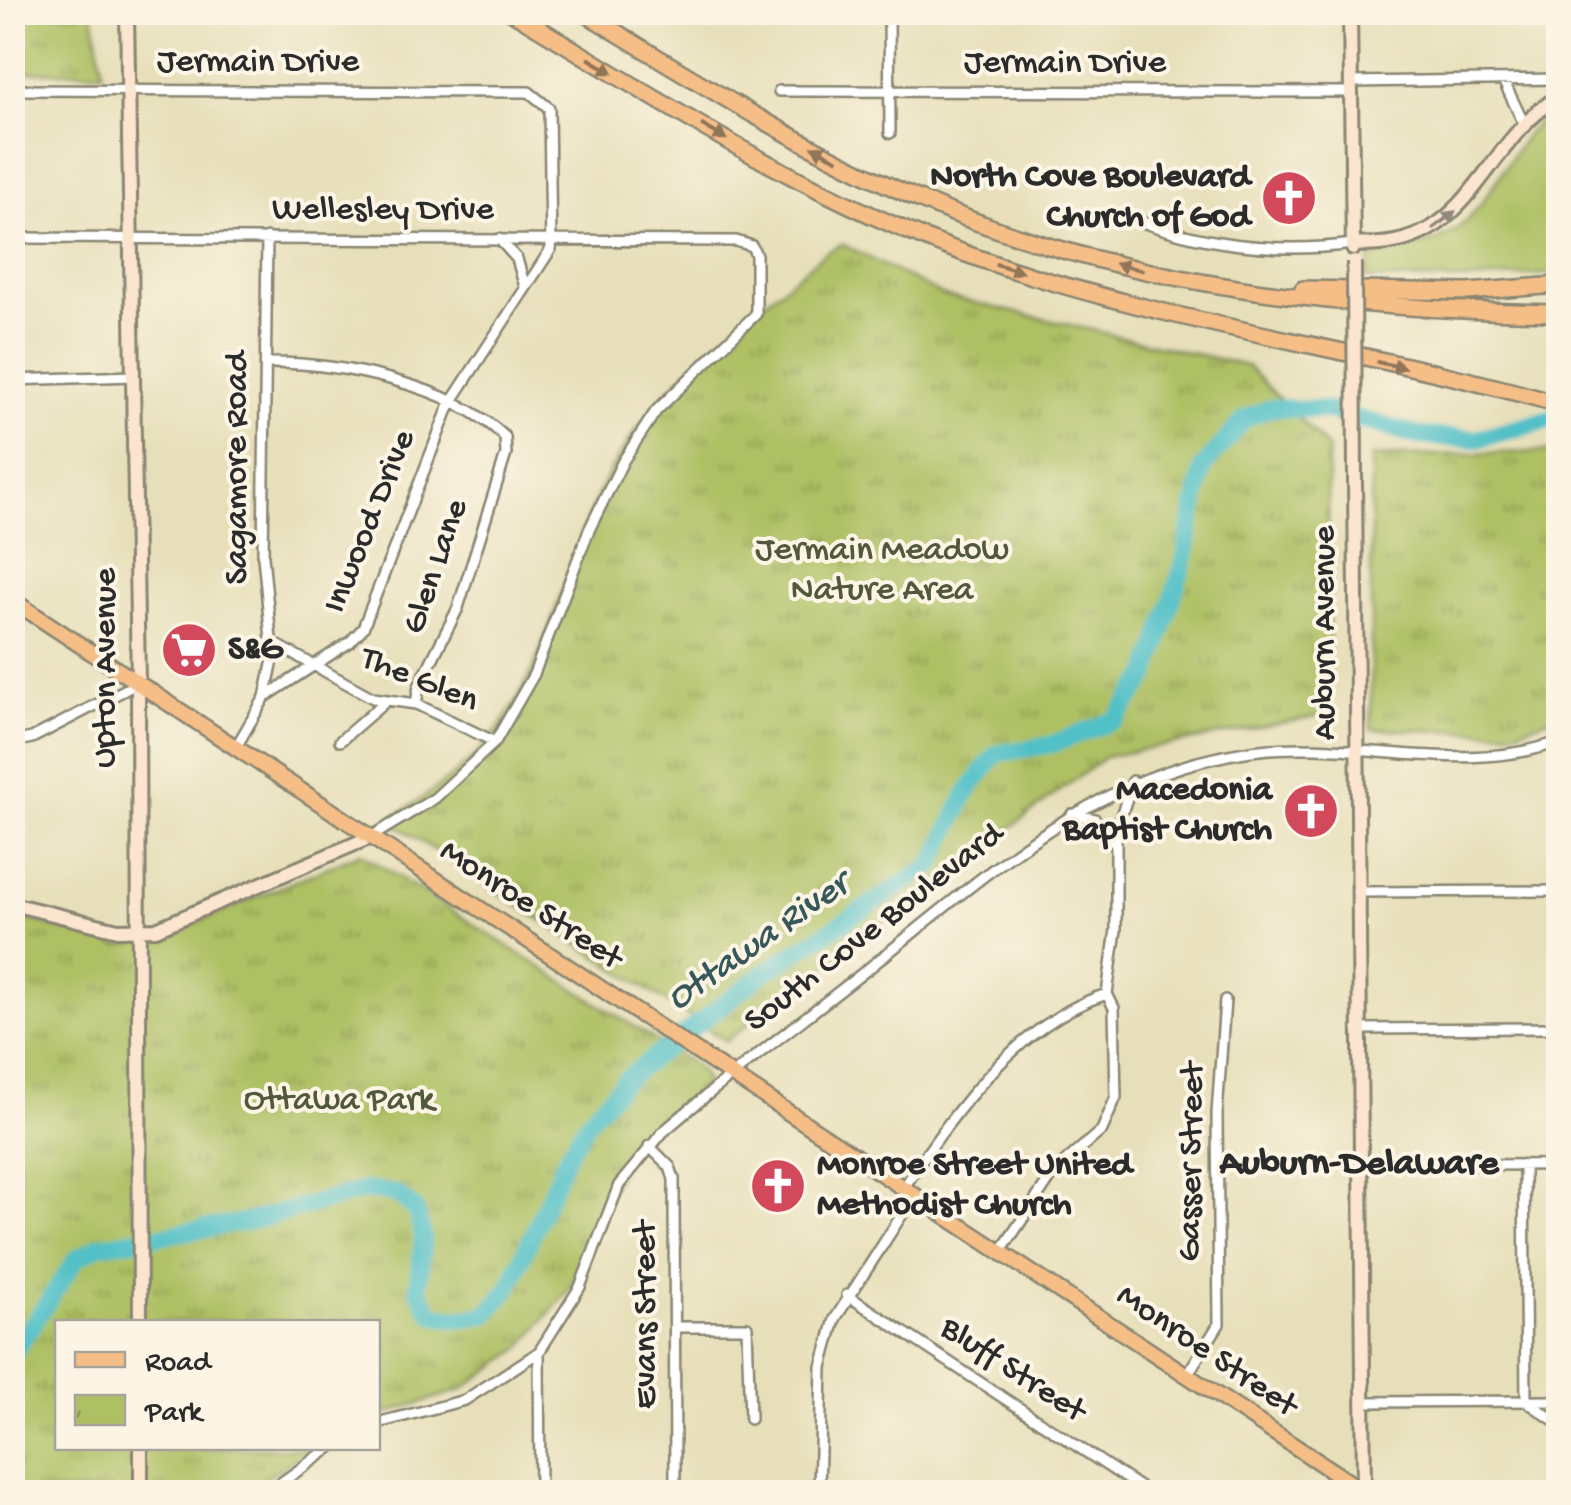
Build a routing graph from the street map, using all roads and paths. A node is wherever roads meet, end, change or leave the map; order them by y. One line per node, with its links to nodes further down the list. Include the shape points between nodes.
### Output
1 (128, 12): 10 (street, Upton Avenue)
2 (512, 12): 31 (highway, one-way to 31, via 782,170 924,238 1090,293)
3 (583, 12): 26 (highway, one-way to 3, via 1078,254 923,200 801,141)
4 (888, 12): 12 (street)
5 (1350, 12): 8 (street, Auburn Avenue)
6 (1558, 79): 7 (street, Jermain Drive)
7 (1503, 80): 8 (street, Jermain Drive); 15 (street)
8 (1351, 87): 12 (street, Jermain Drive); 23 (street, Auburn Avenue)
9 (12, 90): 10 (street, Jermain Drive)
10 (130, 90): 14 (street, Jermain Drive, via 528,92 546,102); 18 (street, Upton Avenue)
11 (778, 91): 12 (street, Jermain Drive)
12 (889, 92): 16 (street)
13 (1558, 97): 15 (street)
14 (550, 115): 22 (street, Inwood Drive)
15 (1525, 126): 23 (street, one-way to 15, via 1397,243 1433,230)
16 (890, 133)
17 (1129, 217): 23 (street, via 1230,245)
18 (133, 237): 19 (street, Wellesley Drive); 20 (street, Wellesley Drive); 29 (street, Upton Avenue)
19 (12, 238)
20 (266, 238): 21 (street, Wellesley Drive); 28 (street, Sagamore Road)
21 (498, 239): 22 (street, Wellesley Drive); 25 (street, via 517,259)
22 (551, 239): 25 (street, Inwood Drive); 42 (street, Wellesley Drive, via 752,246 756,314 656,412 623,461 588,530 534,674)
23 (1353, 244): 45 (street, Auburn Avenue, bridge)
24 (1558, 285): 26 (highway, via 1467,292)
25 (526, 286): 32 (street, Inwood Drive)
26 (1224, 286): 27 (highway, via 1396,309)
27 (1558, 313)
28 (266, 364): 32 (street, via 343,367); 34 (street, Sagamore Road, via 264,576)
29 (134, 376): 30 (street); 36 (street, Upton Avenue)
30 (12, 380)
31 (1558, 401)
32 (450, 404): 35 (street, Inwood Drive, via 372,611 350,642); 39 (street, Glen Lane, via 497,429 507,445 458,608)
33 (12, 600): 36 (main road, Monroe Street)
34 (270, 642): 35 (street, The Glen); 37 (street, Sagamore Road)
35 (316, 664): 37 (street, Inwood Drive); 38 (street, The Glen)
36 (138, 683): 41 (street); 44 (main road, Monroe Street); 53 (street, Upton Avenue)
37 (265, 697): 44 (street, Inwood Drive)
38 (386, 701): 39 (street, The Glen); 40 (street)
39 (416, 704): 42 (street, The Glen)
40 (340, 741)
41 (12, 742)
42 (495, 742): 48 (street, via 435,798)
43 (1558, 742): 45 (street, South Cove Boulevard, via 1502,757)
44 (236, 747): 48 (main road, Monroe Street)
45 (1357, 750): 46 (street, South Cove Boulevard, via 1251,752); 51 (street, Auburn Avenue)
46 (1133, 781): 47 (street, South Cove Boulevard); 49 (street)
47 (1072, 814): 49 (street, via 1104,826); 58 (street, South Cove Boulevard)
48 (371, 837): 53 (street, via 180,922); 58 (main road, Monroe Street)
49 (1115, 849): 54 (street, via 1116,930)
50 (1558, 891): 51 (street)
51 (1358, 892): 57 (street, Auburn Avenue)
52 (12, 904): 53 (street)
53 (138, 932): 66 (street, Upton Avenue)
54 (1106, 994): 63 (street, via 1080,1003 978,1085 944,1125); 64 (street, via 1114,1008 1118,1057 1110,1118 1056,1171)
55 (1225, 1000): 69 (street, Gasser Street, via 1217,1114 1219,1324)
56 (1558, 1028): 57 (street)
57 (1358, 1029): 60 (street, Auburn Avenue)
58 (726, 1071): 59 (street, South Cove Boulevard); 63 (main road, Monroe Street)
59 (649, 1146): 67 (street, Evans Street, via 670,1167 674,1192); 68 (street, South Cove Boulevard, via 619,1185 580,1287)
60 (1359, 1164): 61 (street); 71 (street, Auburn Avenue)
61 (1524, 1165): 62 (street); 72 (street)
62 (1558, 1165)
63 (909, 1193): 64 (main road, Monroe Street); 65 (street)
64 (1000, 1251): 69 (main road, Monroe Street)
65 (848, 1295): 82 (street, via 822,1367); 83 (street, Bluff Street)
66 (140, 1320)
67 (674, 1327): 73 (street, via 747,1326); 81 (street, Evans Street)
68 (539, 1352): 74 (street, South Cove Boulevard, via 466,1400); 80 (street)
69 (1187, 1375): 84 (main road, Monroe Street)
70 (1558, 1401): 72 (street)
71 (1363, 1402): 72 (street); 84 (street, Auburn Avenue)
72 (1526, 1402): 75 (street)
73 (750, 1419)
74 (380, 1422)
75 (1558, 1423)
76 (141, 1450): 78 (street)
77 (327, 1450): 79 (street)
78 (141, 1492)
79 (268, 1492)
80 (540, 1492)
81 (675, 1492)
82 (819, 1492)
83 (1147, 1492)
84 (1364, 1492)

